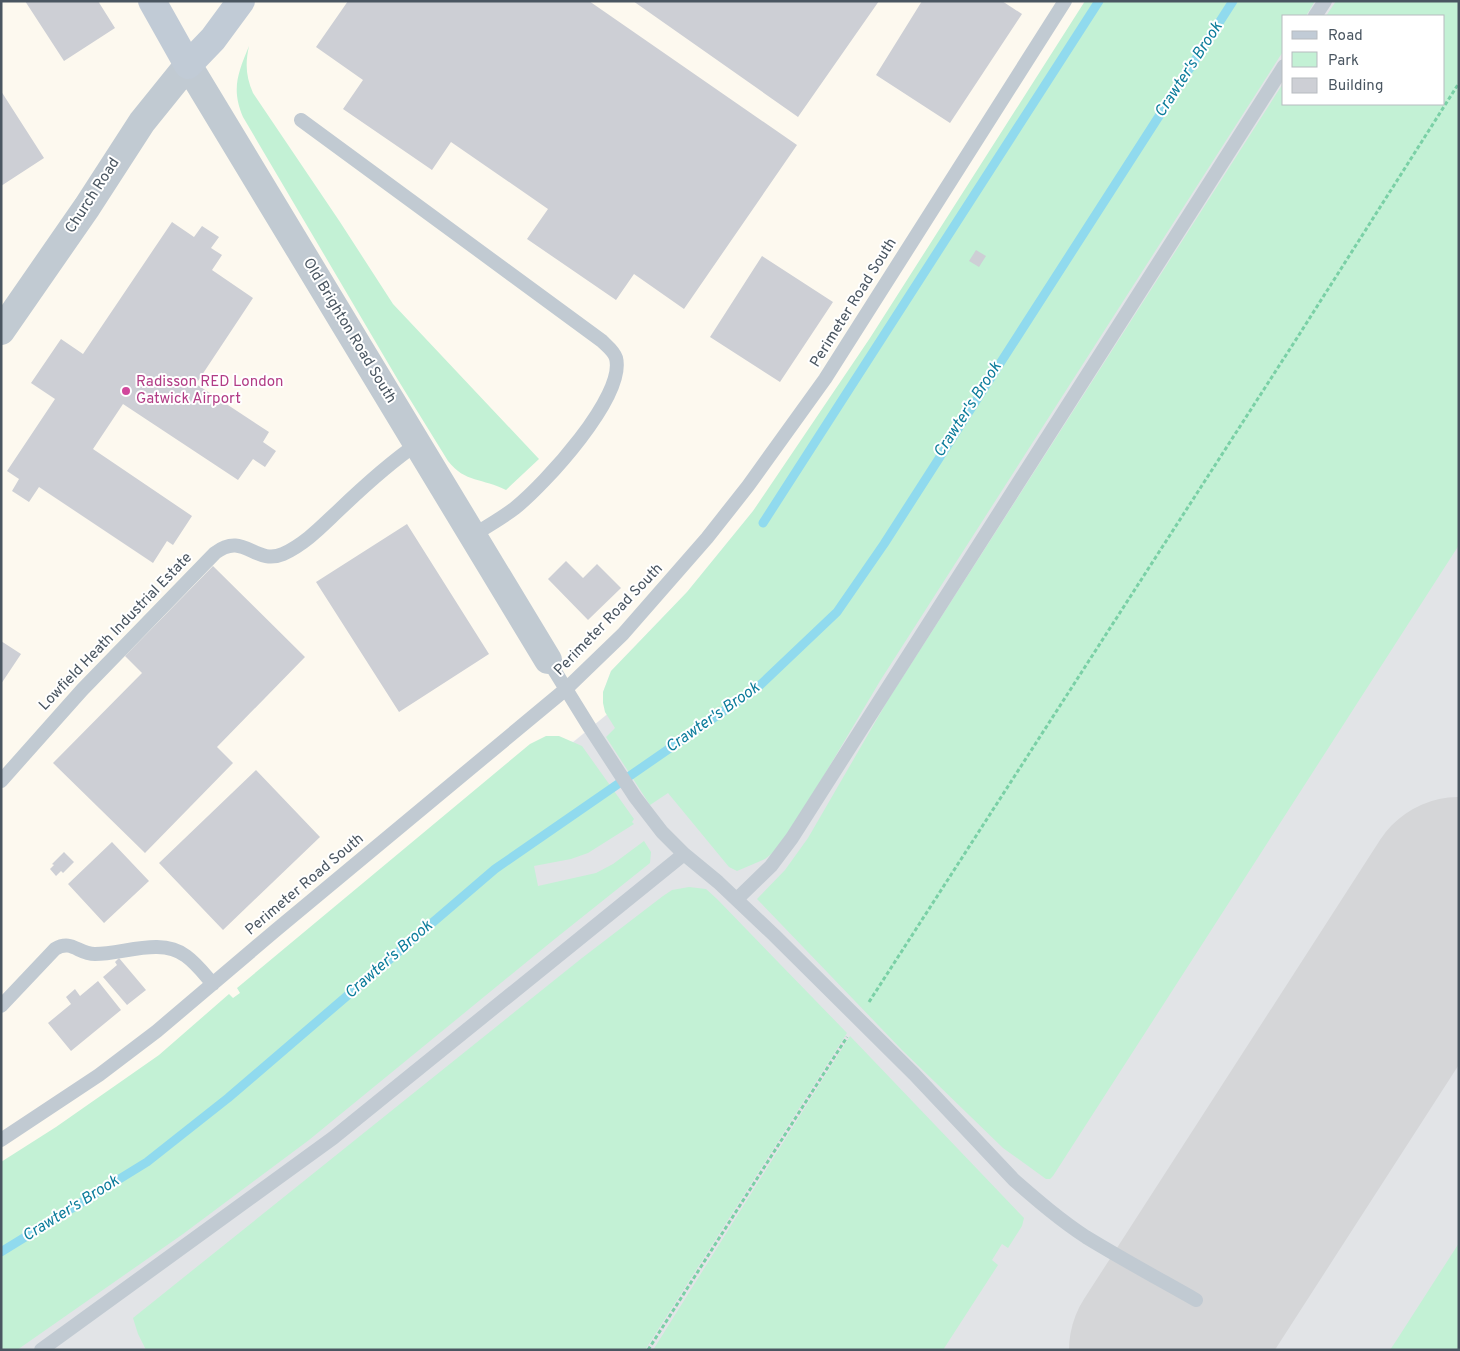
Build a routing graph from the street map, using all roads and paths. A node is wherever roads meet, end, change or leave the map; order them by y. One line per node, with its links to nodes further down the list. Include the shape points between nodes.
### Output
1 (152, 1): 6 (street, Old Brighton Road South)
2 (241, 1): 6 (street)
3 (1064, 1): 14 (lane, Perimeter Road South, via 826,380 707,538 623,634)
4 (1325, 1): 5 (lane)
5 (1317, 15)
6 (188, 65): 10 (street, Church Road, via 142,122); 11 (street, Old Brighton Road South)
7 (1282, 69): 17 (lane, via 792,838 771,866)
8 (1459, 83): 20 (path)
9 (301, 120): 12 (lane, via 602,341 616,356 615,374 605,400 564,459 516,507)
10 (1, 331)
11 (417, 444): 12 (street, Old Brighton Road South); 15 (lane, Lowfield Heath Industrial Estate, via 382,470 293,549 273,557 236,544 215,553 76,696)
12 (473, 535): 13 (street, Old Brighton Road South)
13 (548, 660): 14 (lane)
14 (566, 689): 16 (lane, via 635,797); 18 (lane, Perimeter Road South)
15 (1, 782)
16 (684, 854): 17 (lane); 23 (lane, via 333,1138)
17 (737, 899): 20 (lane)
18 (214, 984): 19 (lane, via 186,956 173,949 156,947 95,954 66,945 55,950); 21 (lane, Perimeter Road South, via 131,1052)
19 (1, 1006)
20 (859, 1019): 22 (lane, via 1029,1193 1086,1236); 24 (path)
21 (1, 1140)
22 (1196, 1300)
23 (41, 1350)
24 (648, 1350)

